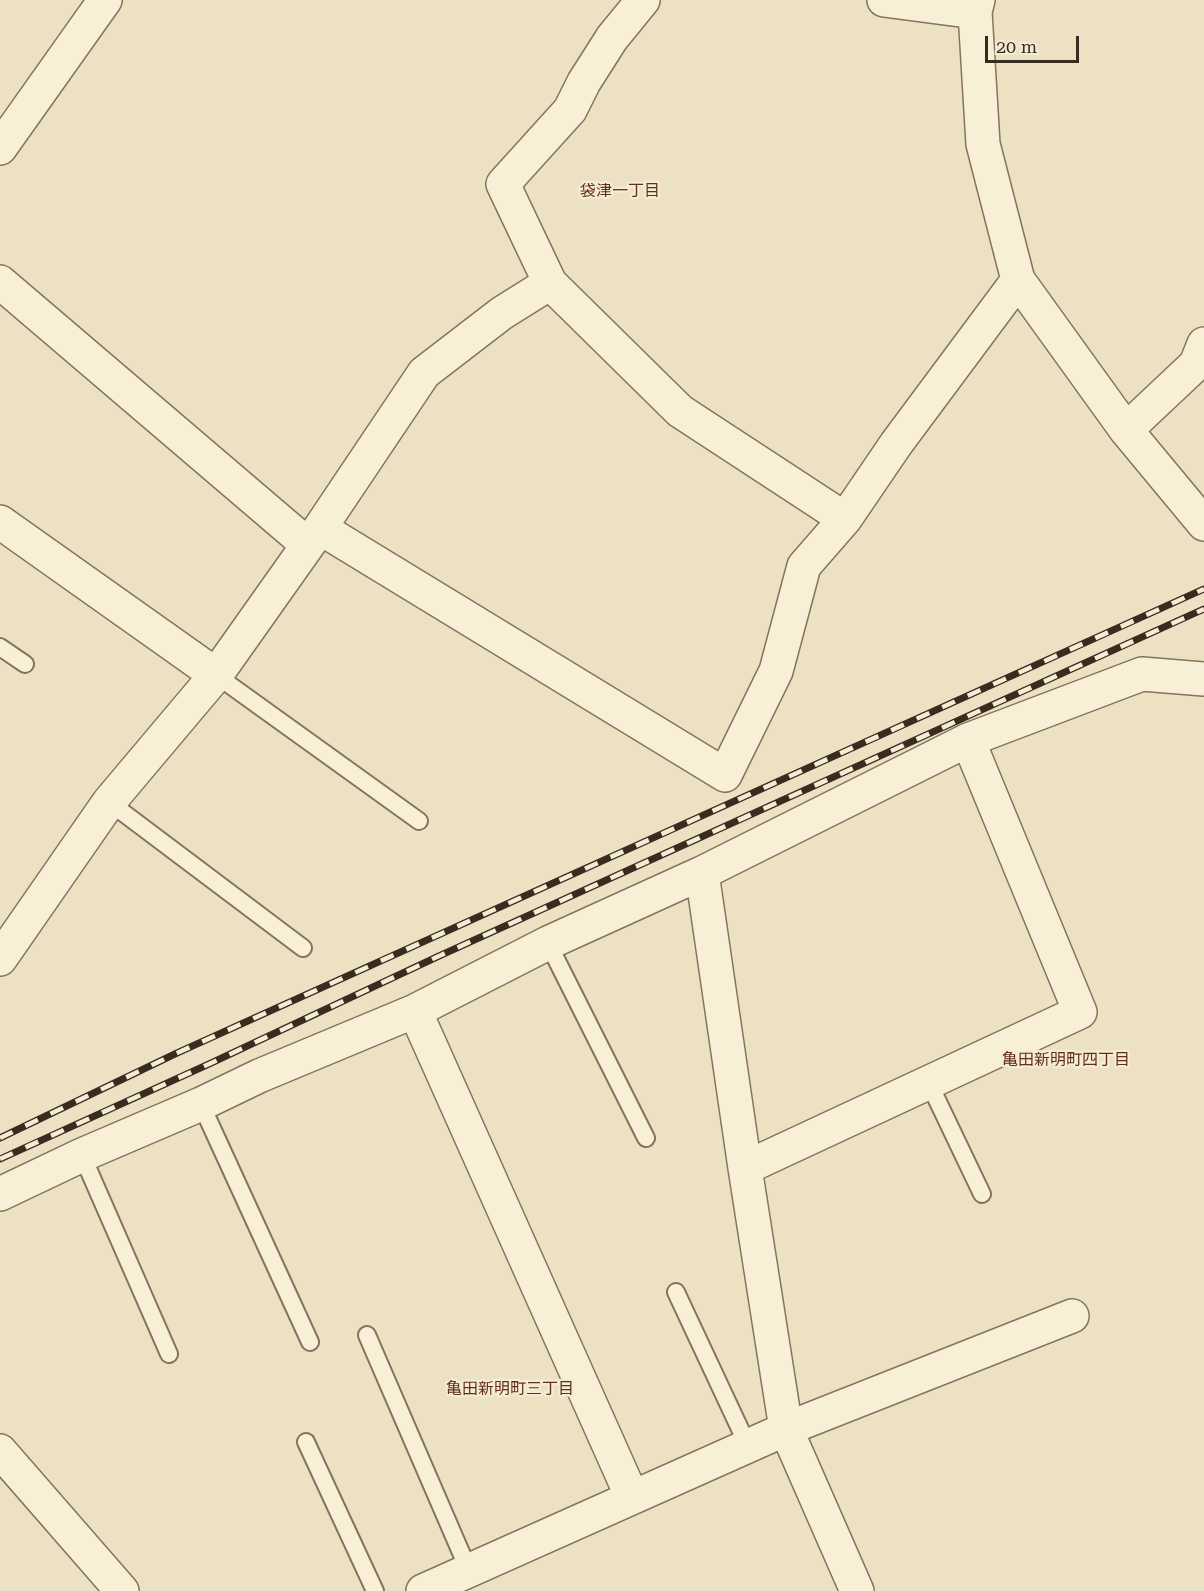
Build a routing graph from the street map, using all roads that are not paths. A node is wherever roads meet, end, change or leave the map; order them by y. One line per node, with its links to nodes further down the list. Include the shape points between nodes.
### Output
1 (105, 0): 5 (street)
2 (643, 0): 8 (street, via 612,38 570,110 503,184)
3 (884, 0): 4 (street)
4 (976, 6): 6 (street, via 983,144)
5 (0, 148)
6 (1018, 279): 10 (street); 11 (street)
7 (0, 282): 14 (street)
8 (550, 283): 11 (street, via 680,411); 14 (street, via 502,313 424,373)
9 (1204, 344): 10 (street, via 1196,364)
10 (1126, 430): 13 (street)
11 (845, 519): 14 (street, via 804,566 776,671 725,775)
12 (0, 522): 17 (street)
13 (1204, 524)
14 (314, 537): 17 (street)
15 (0, 648): 16 (lane)
16 (25, 664)
17 (216, 675): 20 (street); 21 (lane)
18 (1204, 679): 19 (street, via 1142,674)
19 (968, 740): 22 (street); 27 (street, via 1080,1012)
20 (109, 802): 24 (lane); 25 (street)
21 (419, 821)
22 (702, 873): 23 (street); 31 (street)
23 (548, 943): 26 (street); 29 (lane)
24 (303, 948)
25 (0, 959)
26 (415, 1011): 28 (street); 43 (street)
27 (929, 1083): 31 (street); 33 (lane)
28 (201, 1104): 30 (street); 37 (lane)
29 (646, 1138)
30 (82, 1155): 32 (street); 38 (lane)
31 (745, 1168): 39 (street)
32 (0, 1194)
33 (982, 1194)
34 (676, 1292): 41 (lane)
35 (1072, 1316): 39 (street)
36 (367, 1335): 44 (lane)
37 (310, 1342)
38 (169, 1354)
39 (786, 1429): 41 (street); 48 (street)
40 (306, 1442): 46 (lane)
41 (748, 1446): 43 (street)
42 (0, 1451): 45 (street)
43 (632, 1497): 44 (street)
44 (469, 1570): 47 (street)
45 (122, 1591)
46 (375, 1591)
47 (423, 1591)
48 (857, 1591)

